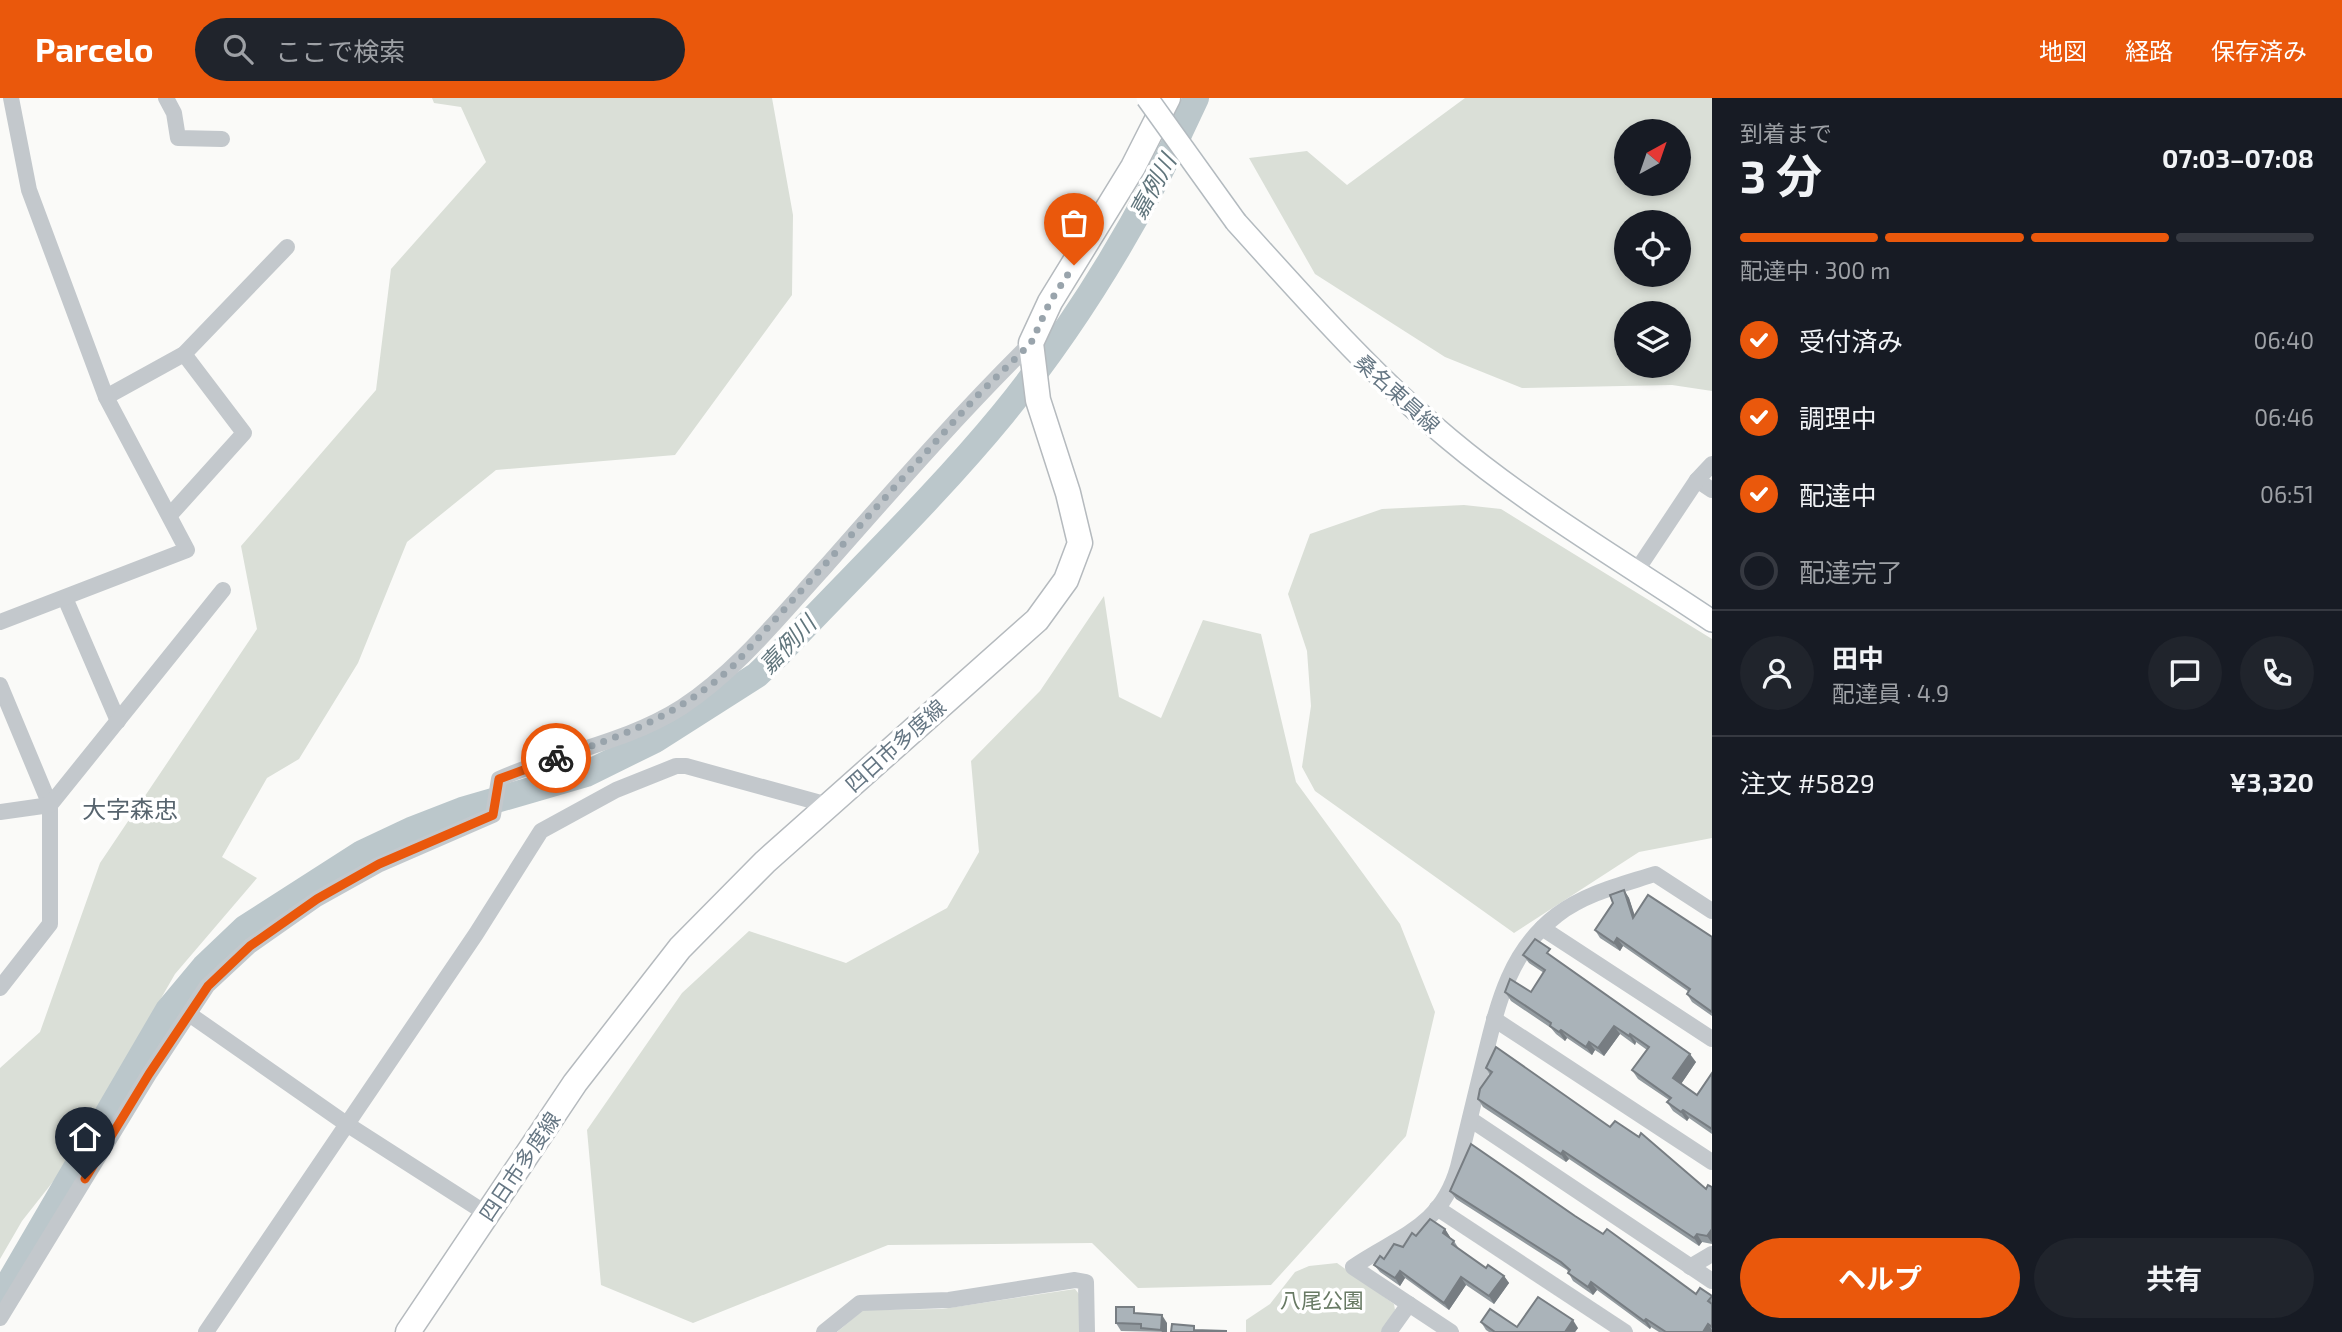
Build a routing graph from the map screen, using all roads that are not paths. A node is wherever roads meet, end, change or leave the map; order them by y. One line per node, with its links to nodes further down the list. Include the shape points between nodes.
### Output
1 (11, 98): 9 (street, via 29,190)
2 (166, 98): 5 (street, via 178,138)
3 (1147, 98): 14 (main road, 桑名東員線, bridge, via 1236,222 1355,354 1449,439 1535,504)
4 (1168, 98): 7 (main road)
5 (222, 139)
6 (287, 247): 8 (street)
7 (1031, 343): 22 (main road, 四日市多度線, via 1038,400 1080,543 1066,580 1037,620); 27 (street, via 976,397 775,623 718,680 679,708 624,736 499,779 493,815 379,864 317,899 250,946 208,986)
8 (184, 354): 9 (street); 13 (street, via 244,433)
9 (106, 397): 13 (street)
10 (1712, 464): 11 (street)
11 (1696, 480): 12 (street); 14 (street)
12 (1712, 490)
13 (170, 515): 16 (street, via 187,550)
14 (1637, 570): 17 (main road, 桑名東員線)
15 (223, 590): 20 (street)
16 (65, 598): 18 (street); 20 (street)
17 (1712, 621)
18 (0, 622)
19 (0, 685): 21 (street)
20 (118, 721): 21 (street)
21 (50, 805): 23 (street); 26 (street, via 50,924)
22 (828, 805): 31 (street, via 676,766 616,790 541,831); 34 (main road, 四日市多度線, via 680,948 575,1083)
23 (0, 812)
24 (1712, 911): 25 (street, via 1655,874 1594,894)
25 (1542, 928): 28 (street, via 1510,973); 29 (street)
26 (0, 988)
27 (189, 1014): 31 (street); 39 (street)
28 (1494, 1019): 30 (street); 32 (street)
29 (1712, 1039)
30 (1469, 1119): 33 (street, via 1455,1178); 36 (street)
31 (345, 1123): 34 (street); 40 (street)
32 (1712, 1162)
33 (1437, 1208): 38 (street, via 1420,1228 1353,1267); 46 (street)
34 (487, 1214): 41 (main road, 四日市多度線)
35 (1712, 1254): 36 (street)
36 (1690, 1267): 37 (street)
37 (1712, 1281)
38 (1409, 1304): 44 (street); 45 (street)
39 (0, 1318)
40 (206, 1332)
41 (408, 1332)
42 (824, 1332): 43 (street, via 860,1303 949,1300 1075,1280 1086,1282)
43 (1087, 1332)
44 (1389, 1332)
45 (1451, 1332)
46 (1625, 1332)

